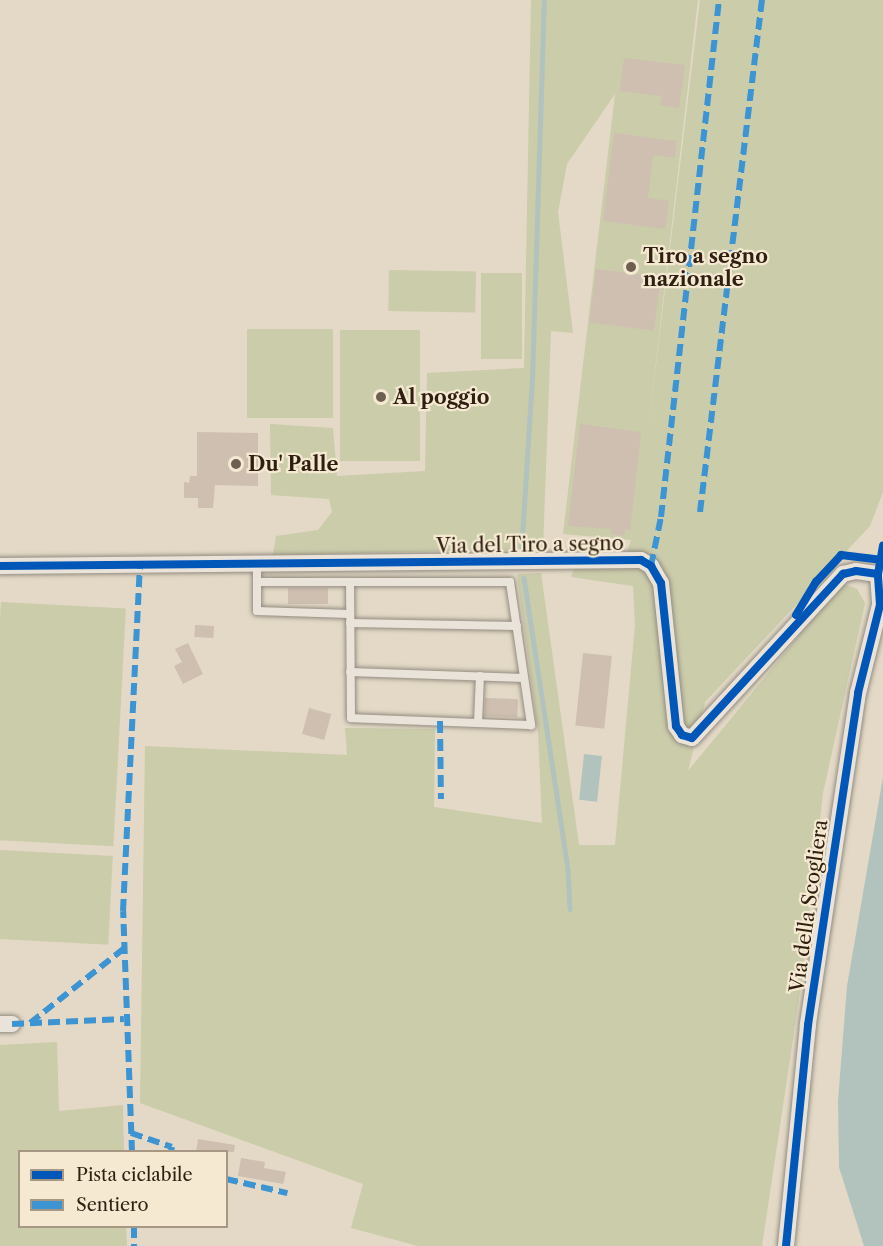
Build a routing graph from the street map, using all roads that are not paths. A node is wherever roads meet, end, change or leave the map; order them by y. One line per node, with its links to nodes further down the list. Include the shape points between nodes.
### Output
1 (257, 564): 2 (street, Via del Tiro a segno); 3 (street, Via del Tiro a segno, via 641,560 651,566 662,583 676,726 682,735 692,738 843,574); 4 (lane)
2 (0, 566)
3 (878, 574): 12 (street, Via della Scogliera, via 880,605 858,693 808,1025)
4 (257, 582): 5 (lane); 6 (lane, via 257,611)
5 (350, 582): 6 (lane); 7 (lane, via 510,582)
6 (350, 619): 7 (lane); 8 (lane)
7 (517, 626): 10 (lane)
8 (350, 672): 9 (lane); 11 (lane, via 351,718)
9 (480, 676): 10 (lane); 11 (lane)
10 (524, 678): 11 (lane, via 531,725)
11 (478, 723)
12 (786, 1246)

